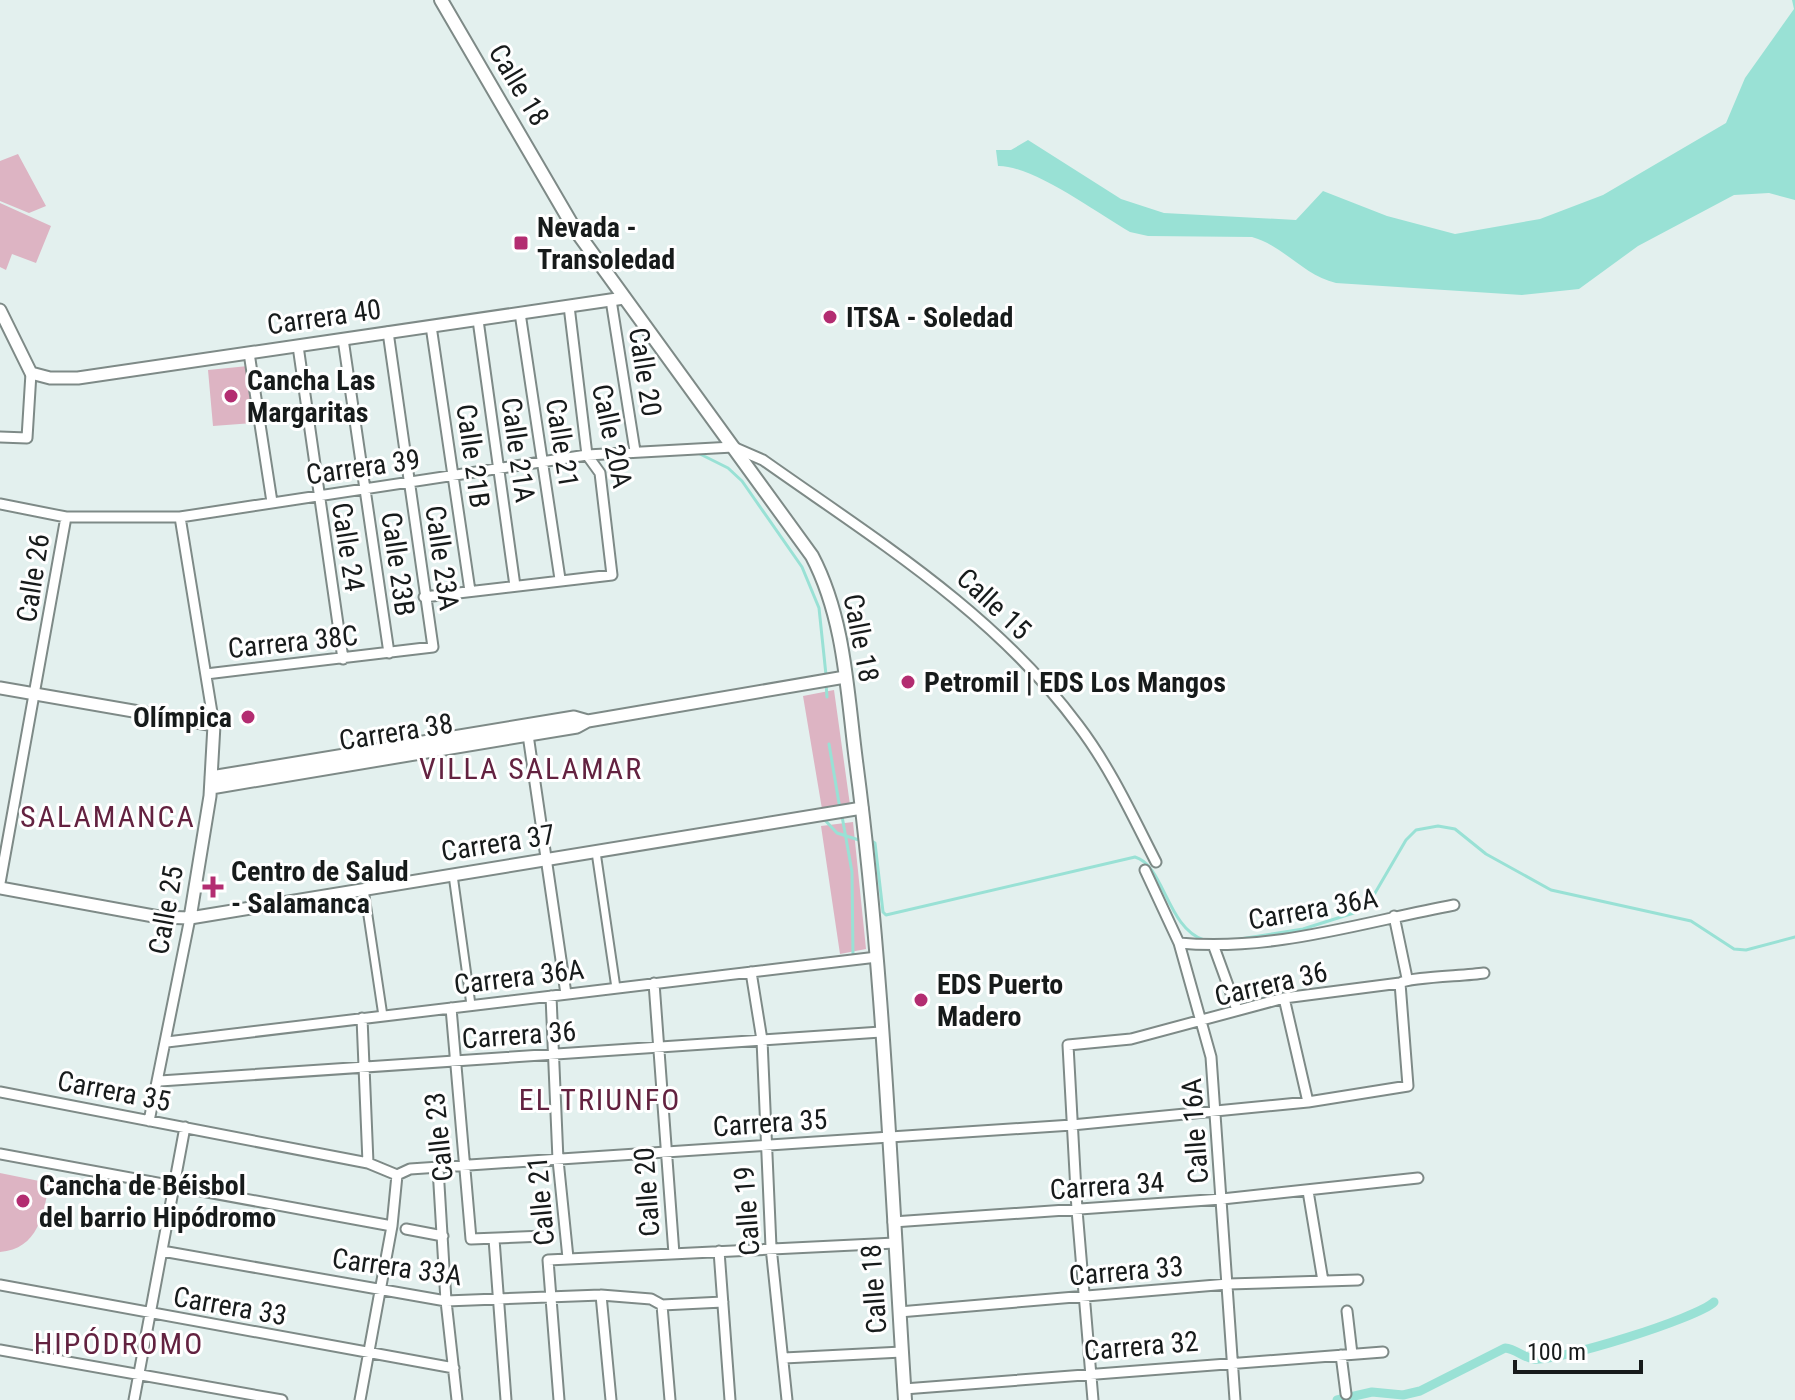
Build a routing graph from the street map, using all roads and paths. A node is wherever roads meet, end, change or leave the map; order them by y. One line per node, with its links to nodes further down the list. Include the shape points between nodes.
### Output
1 (441, 0): 2 (main road, Calle 18)
2 (618, 299): 3 (street, Carrera 40); 14 (main road, Calle 18); 15 (street, Calle 20)
3 (569, 306): 5 (street, Carrera 40); 16 (street, Calle 20A)
4 (0, 310): 12 (street)
5 (520, 313): 6 (street, Carrera 40); 17 (street, Calle 21)
6 (478, 320): 7 (street, Carrera 40); 18 (street, Calle 21A)
7 (431, 326): 8 (street, Carrera 40); 19 (street, Calle 21B)
8 (388, 332): 9 (street, Carrera 40); 20 (street, Calle 23A)
9 (343, 339): 10 (street, Carrera 40); 21 (street, Calle 23B)
10 (298, 346): 11 (street, Carrera 40); 22 (street, Calle 24)
11 (249, 353): 12 (street, Carrera 40, via 78,378); 23 (street)
12 (31, 373): 13 (street, via 27,438)
13 (0, 437)
14 (733, 447): 15 (street, Carrera 39); 35 (main road, Calle 18, via 824,579 833,601); 44 (street, Calle 15, via 763,460 940,583 1017,654 1111,774)
15 (635, 451): 16 (street, Carrera 39)
16 (587, 455): 17 (street, Carrera 39); 27 (street, Calle 20A, via 600,473 612,575)
17 (543, 464): 18 (street, Carrera 39); 27 (street, Calle 21)
18 (499, 471): 19 (street, Carrera 39); 28 (street, Calle 21A)
19 (455, 476): 20 (street, Carrera 39); 29 (street, Calle 21B)
20 (409, 482): 21 (street, Carrera 39); 30 (street, Calle 23A)
21 (365, 488): 22 (street, Carrera 39); 32 (street, Calle 23B)
22 (318, 495): 23 (street, Carrera 39); 33 (street, Calle 24)
23 (272, 502): 26 (street, Carrera 39)
24 (0, 504): 25 (street, Carrera 39)
25 (66, 517): 26 (street, Carrera 39); 37 (street, Calle 26)
26 (180, 517): 34 (street, Calle 25)
27 (560, 579): 28 (street)
28 (515, 586): 29 (street)
29 (470, 591): 30 (street)
30 (424, 597): 31 (street, Calle 23A)
31 (433, 647): 32 (street, Carrera 38C)
32 (389, 653): 33 (street, Carrera 38C)
33 (343, 659): 34 (street, Carrera 38C)
34 (206, 674): 38 (street, Calle 25)
35 (845, 677): 39 (street, Carrera 38, via 577,727); 41 (main road, Calle 18)
36 (0, 688): 37 (street)
37 (35, 695): 38 (street); 47 (street, Calle 26)
38 (214, 725): 40 (street, Calle 25)
39 (527, 730): 40 (street, Carrera 38); 43 (street)
40 (211, 782): 51 (street, Calle 25)
41 (862, 808): 42 (street, Carrera 37); 54 (main road, Calle 18)
42 (596, 852): 43 (street, Carrera 37); 59 (street)
43 (547, 859): 46 (street, Carrera 37); 60 (street)
44 (1156, 862)
45 (1145, 870): 52 (street, Calle 16A)
46 (453, 875): 48 (street, Carrera 37); 63 (street)
47 (0, 886): 51 (street, Carrera 37, via 159,917)
48 (364, 889): 51 (street, Carrera 37); 66 (street)
49 (1454, 905): 50 (street, Carrera 36A)
50 (1394, 916): 53 (street, Carrera 36A, via 1291,939); 57 (street)
51 (190, 918): 71 (street, Calle 25)
52 (1179, 943): 53 (street, Carrera 36A); 68 (street, Calle 16A)
53 (1214, 947): 65 (street)
54 (877, 957): 55 (street, Carrera 36A); 69 (main road, Calle 18)
55 (751, 972): 58 (street, Carrera 36A); 70 (street, Calle 19)
56 (1484, 973): 57 (street, Carrera 36)
57 (1404, 980): 62 (street, Carrera 36); 78 (street, Carrera 35, via 1408,1086)
58 (654, 983): 59 (street, Carrera 36A); 72 (street, Calle 20)
59 (616, 988): 60 (street, Carrera 36A)
60 (566, 994): 61 (street, Carrera 36A)
61 (551, 996): 63 (street, Carrera 36A); 73 (street, Calle 21)
62 (1284, 998): 65 (street, Carrera 36); 78 (street)
63 (471, 1005): 64 (street, Carrera 36A)
64 (451, 1008): 66 (street, Carrera 36A); 74 (street, Calle 23)
65 (1237, 1010): 68 (street, Carrera 36)
66 (383, 1016): 67 (street, Carrera 36A)
67 (362, 1018): 71 (street, Carrera 36A); 75 (street)
68 (1203, 1022): 79 (street, Calle 16A); 81 (street, Carrera 36, via 1131,1039 1068,1045)
69 (881, 1032): 70 (street, Carrera 36); 83 (main road, Calle 18)
70 (762, 1040): 72 (street, Carrera 36); 84 (street, Calle 19)
71 (167, 1042): 76 (street, Calle 25)
72 (659, 1047): 73 (street, Carrera 36); 85 (street, Calle 20)
73 (554, 1054): 74 (street, Carrera 36); 87 (street, Calle 21)
74 (454, 1061): 75 (street, Carrera 36); 89 (street, Calle 23)
75 (366, 1067): 76 (street, Carrera 36); 88 (street)
76 (160, 1081): 80 (street, Calle 25)
77 (0, 1092): 80 (street, Carrera 35)
78 (1308, 1102): 79 (street, Carrera 35)
79 (1214, 1112): 81 (street, Carrera 35); 95 (street, Calle 16A)
80 (149, 1121): 82 (street, Carrera 35)
81 (1072, 1125): 83 (street, Carrera 35); 96 (street)
82 (185, 1127): 88 (street, Carrera 35); 93 (street)
83 (888, 1137): 84 (street, Carrera 35); 97 (main road, Calle 18)
84 (765, 1145): 85 (street, Carrera 35); 104 (street, Calle 19)
85 (666, 1152): 87 (street, Carrera 35); 107 (street, Calle 20)
86 (0, 1154): 93 (street)
87 (558, 1160): 89 (street, Carrera 35); 108 (street, Calle 21)
88 (368, 1163): 91 (street, Carrera 35)
89 (465, 1165): 90 (street, Carrera 35); 102 (street, Calle 23, via 471,1239)
90 (438, 1168): 91 (street, Carrera 35); 100 (street)
91 (397, 1175): 98 (street)
92 (1418, 1178): 94 (street, Carrera 34)
93 (175, 1186): 98 (street); 105 (street)
94 (1308, 1191): 95 (street, Carrera 34); 110 (street)
95 (1222, 1199): 96 (street, Carrera 34); 111 (street, Calle 16A)
96 (1077, 1210): 97 (street, Carrera 34); 116 (street)
97 (893, 1222): 103 (main road, Calle 18)
98 (392, 1226): 113 (street)
99 (406, 1229): 100 (street)
100 (443, 1236): 118 (street)
101 (544, 1236): 102 (street)
102 (494, 1239): 117 (street)
103 (895, 1243): 104 (street); 122 (main road, Calle 18)
104 (771, 1247): 106 (street); 130 (street, Calle 19)
105 (162, 1251): 113 (street, Carrera 33A); 123 (street)
106 (719, 1251): 107 (street); 119 (street)
107 (674, 1254): 108 (street)
108 (568, 1258): 115 (street, via 548,1260)
109 (1358, 1280): 110 (street, Carrera 33)
110 (1323, 1281): 111 (street, Carrera 33)
111 (1228, 1284): 116 (street, Carrera 33); 131 (street, Calle 16A)
112 (0, 1285): 123 (street, Carrera 33)
113 (380, 1288): 118 (street, Carrera 33A); 127 (street)
114 (601, 1295): 115 (street, Carrera 33A); 120 (street, Carrera 33A, via 651,1299); 143 (street)
115 (551, 1296): 117 (street, Carrera 33A); 142 (street)
116 (1084, 1296): 122 (street, Carrera 33); 133 (street)
117 (499, 1300): 118 (street, Carrera 33A); 141 (street)
118 (446, 1301): 132 (street)
119 (723, 1302): 120 (street, Carrera 33A); 145 (street)
120 (662, 1305): 144 (street)
121 (1347, 1311): 128 (street)
122 (899, 1312): 125 (main road, Calle 18)
123 (150, 1314): 127 (street, Carrera 33); 134 (street)
124 (0, 1350): 134 (street)
125 (902, 1352): 130 (street); 135 (main road, Calle 18)
126 (1383, 1352): 128 (street, Carrera 32)
127 (368, 1353): 132 (street, Carrera 33); 139 (street)
128 (1352, 1354): 129 (street, Carrera 32)
129 (1341, 1355): 131 (street, Carrera 32); 136 (street)
130 (784, 1358): 146 (street, Calle 19)
131 (1232, 1361): 133 (street, Carrera 32); 148 (street, Calle 16A)
132 (454, 1368): 140 (street)
133 (1090, 1373): 135 (street, Carrera 32); 147 (street)
134 (139, 1375): 137 (street); 138 (street)
135 (904, 1394)
136 (1346, 1394)
137 (134, 1400)
138 (282, 1400)
139 (360, 1400)
140 (457, 1400)
141 (506, 1400)
142 (559, 1400)
143 (611, 1400)
144 (670, 1400)
145 (730, 1400)
146 (787, 1400)
147 (1093, 1400)
148 (1235, 1400)

